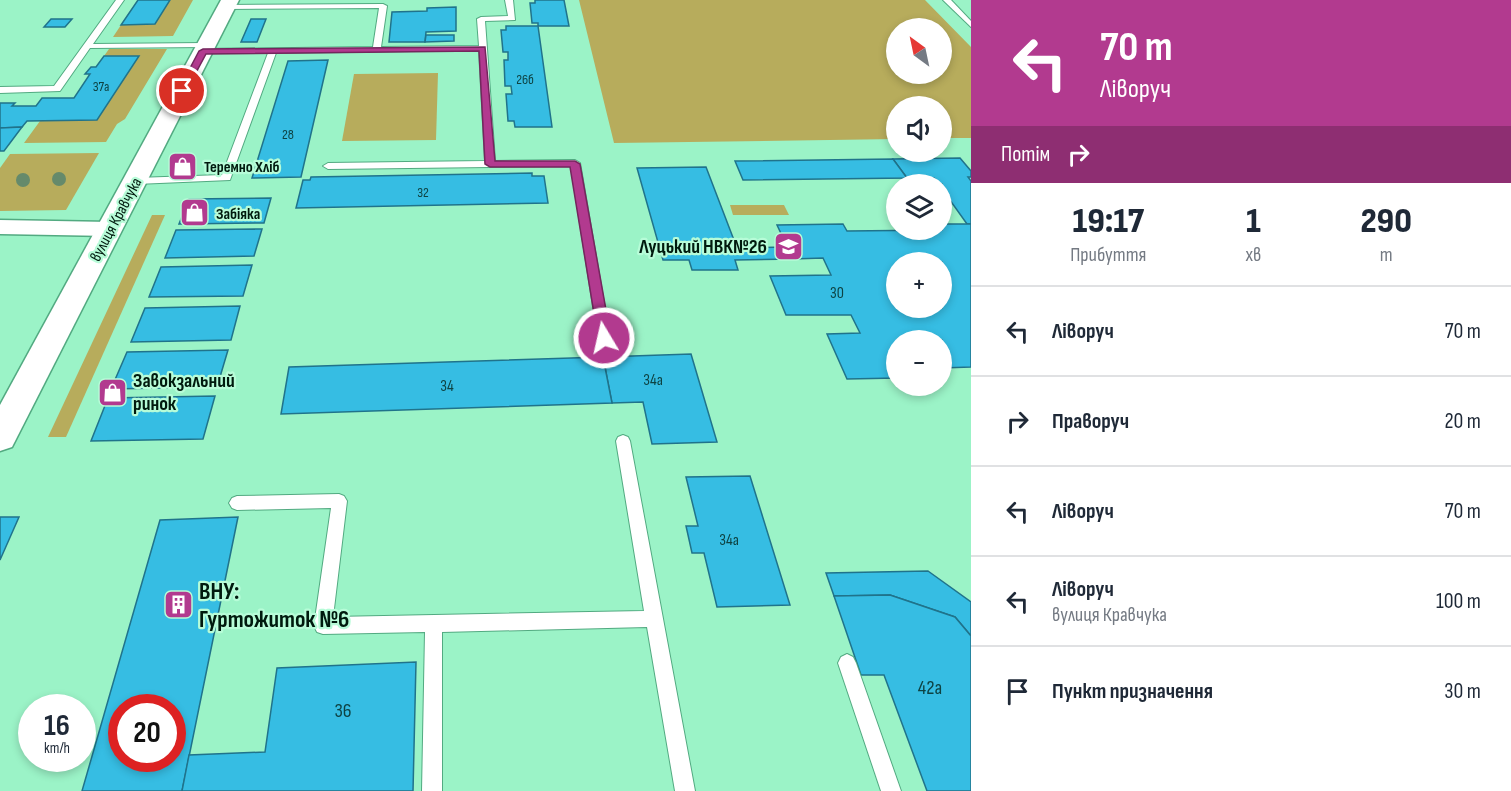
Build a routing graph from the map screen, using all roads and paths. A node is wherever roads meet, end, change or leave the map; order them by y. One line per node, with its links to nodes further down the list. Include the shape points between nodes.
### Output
1 (120, 0): 7 (lane)
2 (509, 0): 9 (lane, via 512,18 481,19)
3 (948, 0): 6 (lane)
4 (282, 3): 5 (lane); 10 (lane, via 382,6)
5 (228, 4): 8 (street, вулиця Кравчука)
6 (970, 22)
7 (87, 45): 8 (lane); 12 (lane, via 57,89)
8 (205, 48): 11 (lane); 15 (street, вулиця Кравчука)
9 (483, 48): 10 (lane); 13 (lane)
10 (377, 49): 11 (lane)
11 (273, 50): 15 (lane, via 226,178)
12 (0, 90)
13 (490, 164): 14 (lane); 18 (lane, via 575,164)
14 (328, 166)
15 (136, 181): 17 (street, вулиця Кравчука)
16 (0, 227): 17 (street)
17 (110, 228): 19 (street, вулиця Кравчука)
18 (604, 338)
19 (0, 437)
20 (623, 441): 22 (lane)
21 (237, 503): 23 (lane, via 339,501 323,626)
22 (654, 619): 23 (lane); 26 (lane)
23 (434, 624): 25 (lane)
24 (848, 663): 27 (lane)
25 (432, 791)
26 (685, 791)
27 (891, 791)

